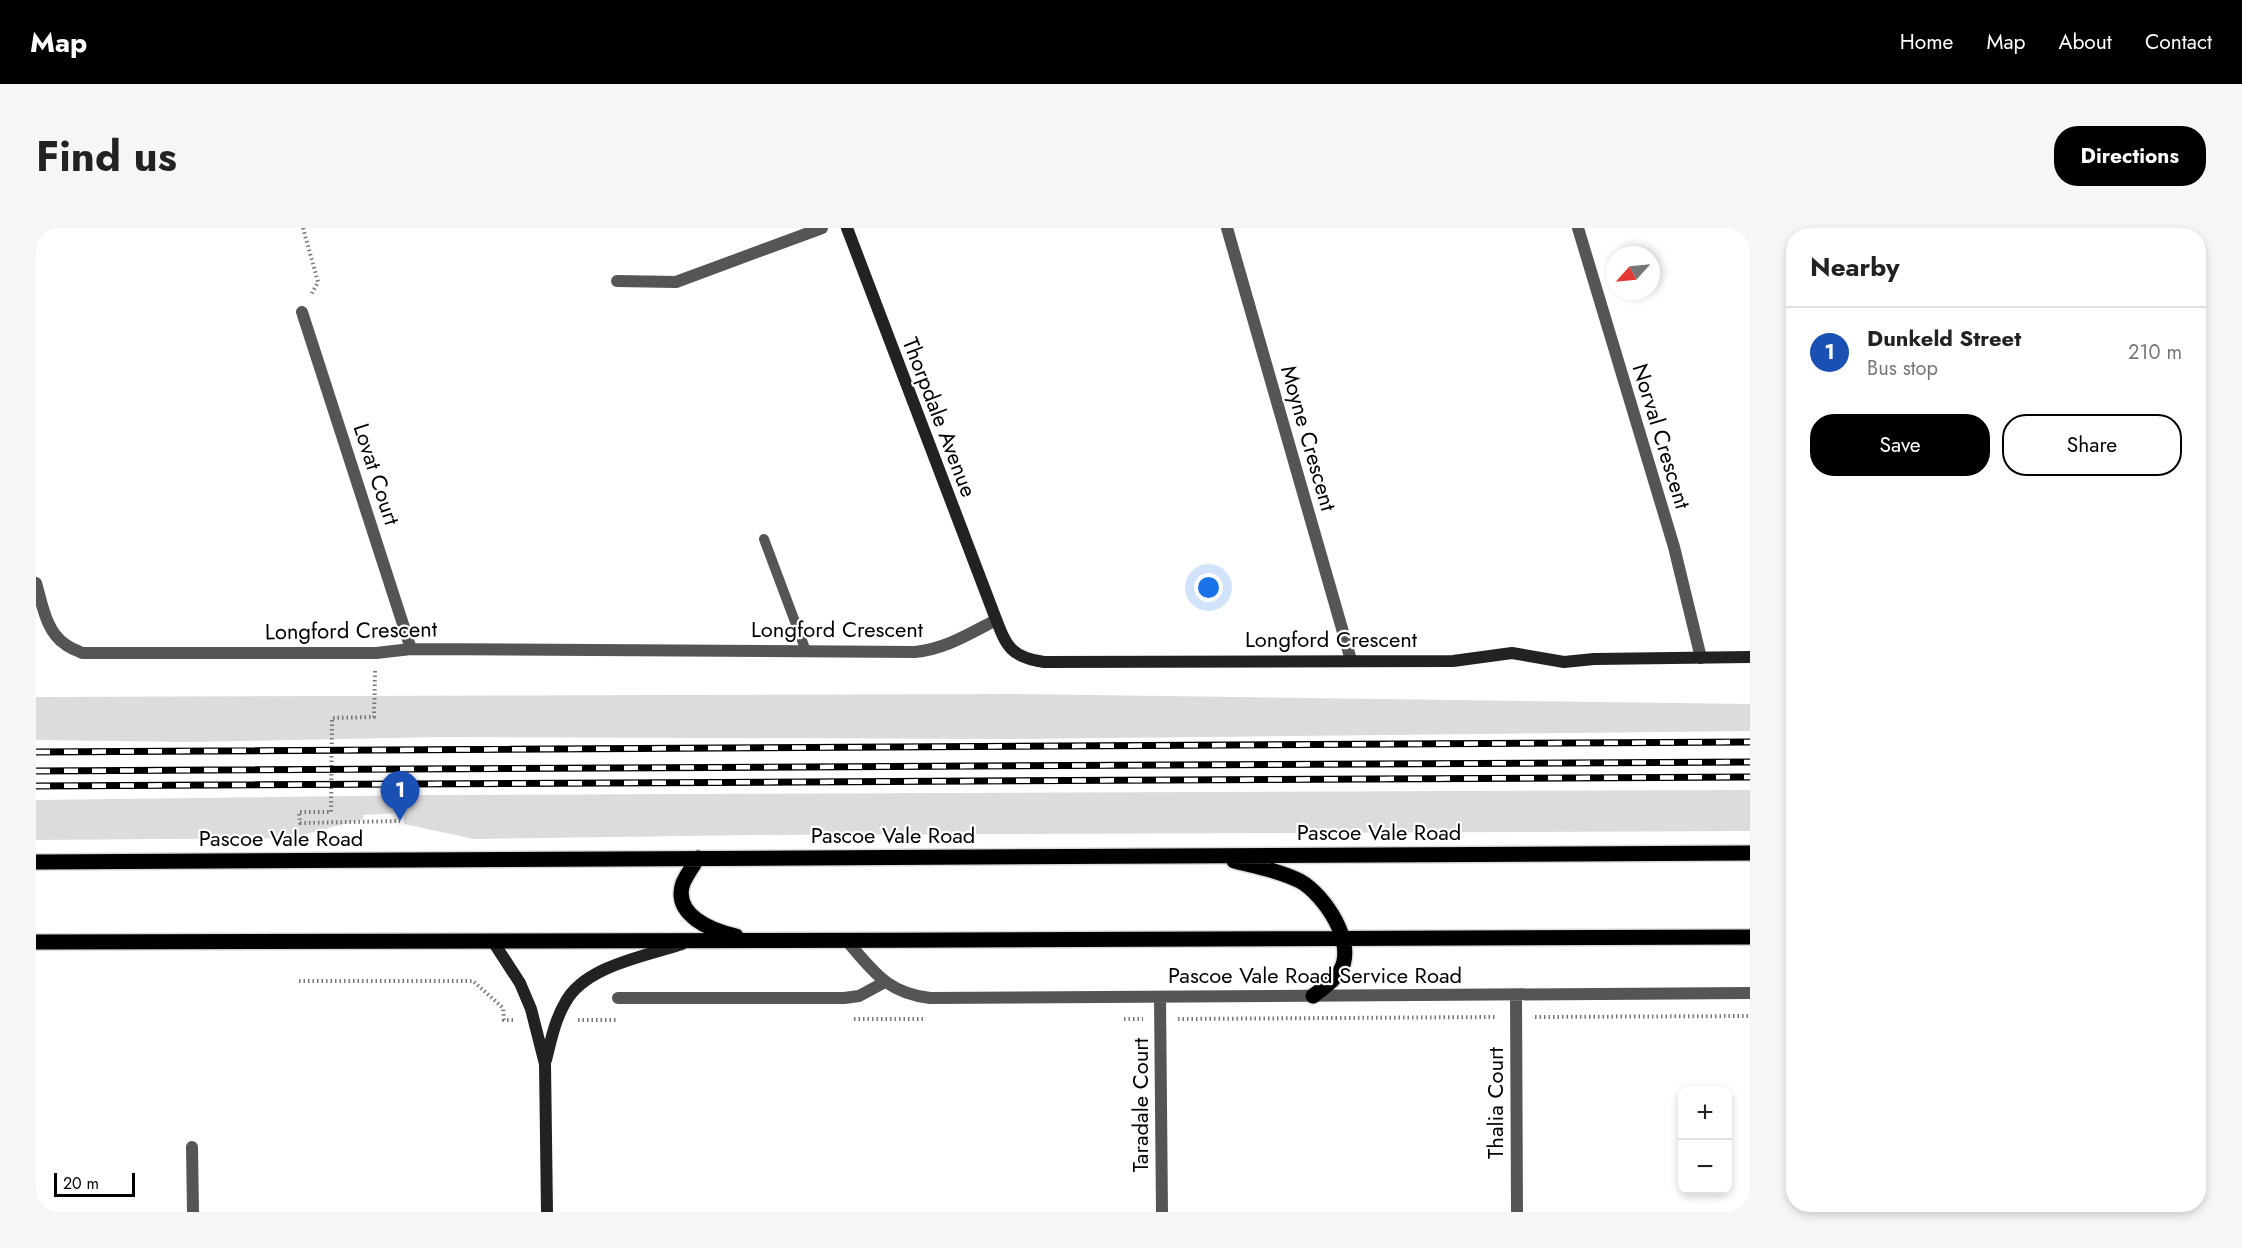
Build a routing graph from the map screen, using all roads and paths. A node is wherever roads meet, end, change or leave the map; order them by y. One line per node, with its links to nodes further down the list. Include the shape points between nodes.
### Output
1 (303, 228): 7 (path, via 318,282)
2 (822, 228): 6 (street, via 676,282)
3 (847, 228): 10 (street, Thorpdale Avenue)
4 (1227, 228): 15 (street, Moyne Crescent)
5 (1578, 228): 14 (street, Norval Crescent, via 1674,547)
6 (617, 281)
7 (302, 312): 11 (street, Lovat Court)
8 (764, 539): 12 (lane)
9 (36, 583): 11 (street, Longford Crescent, via 50,626 64,644 82,653 376,653)
10 (996, 620): 12 (street, Longford Crescent, via 932,650); 15 (street, Longford Crescent, via 1010,649 1044,662)
11 (411, 649): 12 (street, Longford Crescent)
12 (806, 651)
13 (1750, 657): 14 (street, Longford Crescent)
14 (1701, 658): 15 (street, Longford Crescent, via 1564,662 1512,653 1453,661)
15 (1351, 660)
16 (375, 670): 17 (path, via 374,717 332,718 331,812 299,812 300,823)
17 (400, 820)
18 (1750, 853): 19 (main road, Pascoe Vale Road)
19 (1210, 856): 20 (main road, Pascoe Vale Road); 23 (main road, via 1268,869 1301,882 1329,909)
20 (698, 858): 21 (main road, Pascoe Vale Road); 28 (main road, via 682,890 686,910 721,933)
21 (36, 862)
22 (1750, 937): 23 (main road)
23 (1343, 939): 25 (main road); 32 (main road, via 1345,956 1340,971)
24 (492, 940): 26 (main road); 27 (main road); 35 (street, via 520,982)
25 (847, 941): 28 (main road); 29 (street, Pascoe Vale Road Service Road)
26 (36, 942)
27 (687, 942): 28 (main road); 35 (street, via 613,966 579,984 556,1020)
28 (765, 942)
29 (885, 982): 33 (street, Pascoe Vale Road Service Road, via 910,995 930,998); 34 (street, via 859,996 844,998)
30 (1750, 993): 31 (street, Pascoe Vale Road Service Road)
31 (1516, 995): 32 (street, Pascoe Vale Road Service Road); 40 (street, Thalia Court)
32 (1313, 996): 33 (street, Pascoe Vale Road Service Road)
33 (1160, 997): 39 (street, Taradale Court)
34 (618, 998)
35 (545, 1064): 38 (street)
36 (192, 1147): 37 (street)
37 (193, 1212)
38 (547, 1212)
39 (1162, 1212)
40 (1516, 1212)

